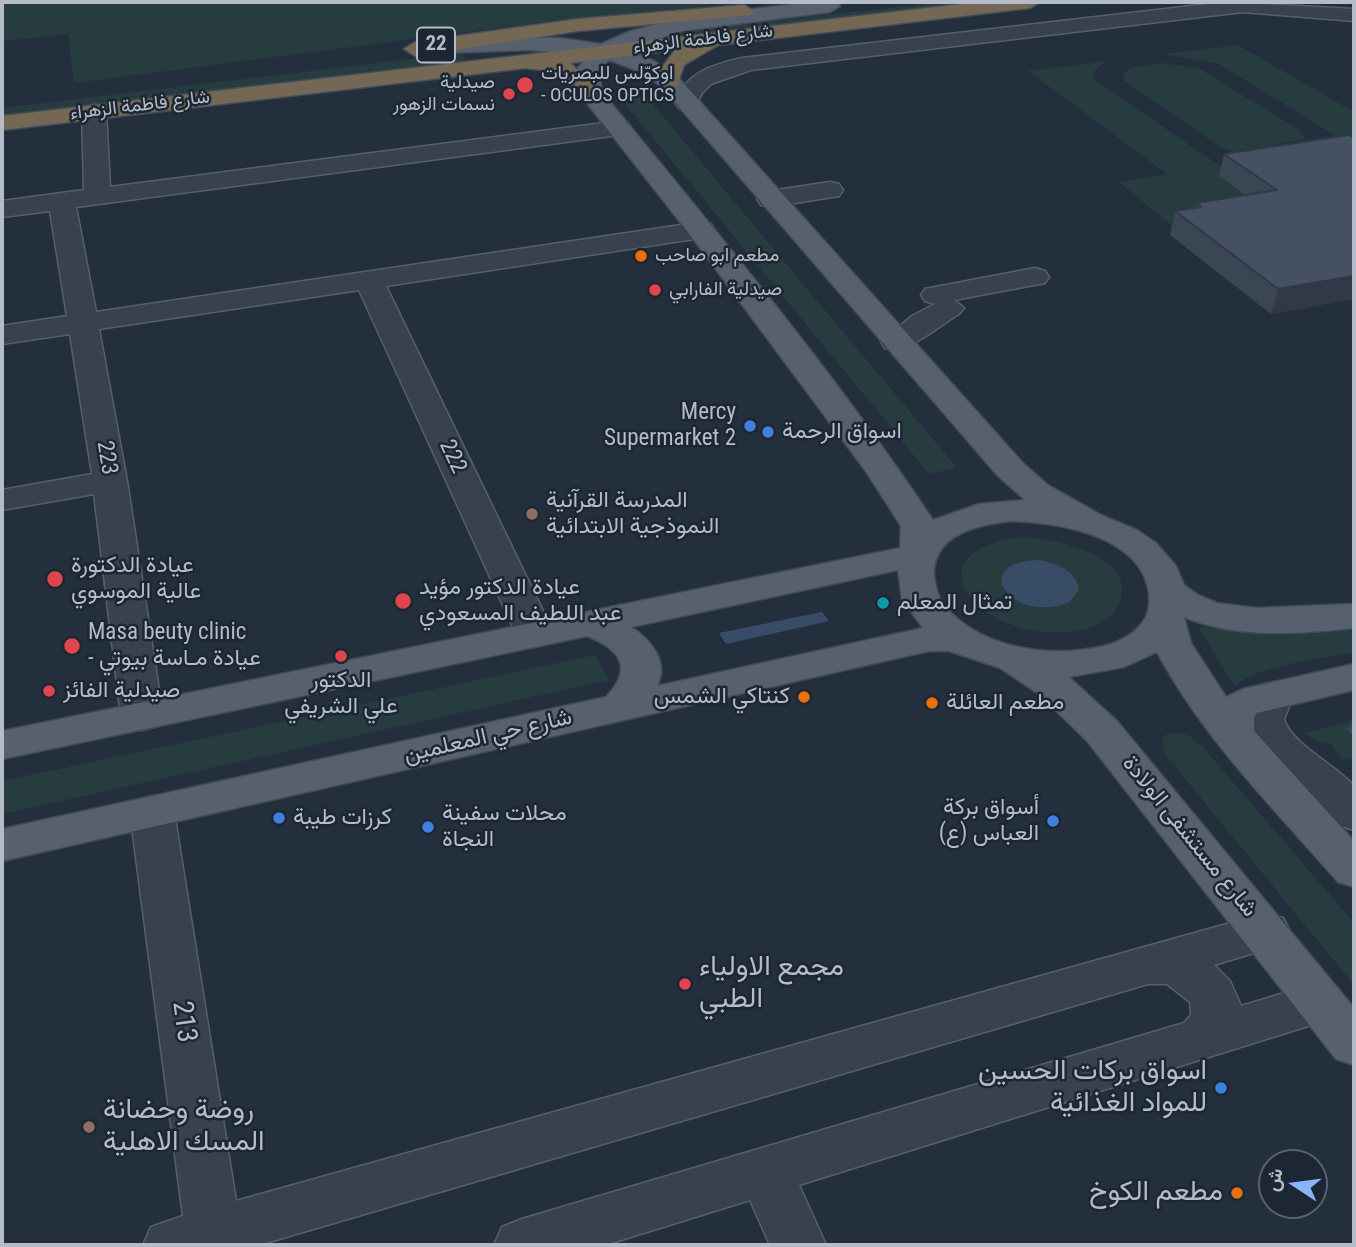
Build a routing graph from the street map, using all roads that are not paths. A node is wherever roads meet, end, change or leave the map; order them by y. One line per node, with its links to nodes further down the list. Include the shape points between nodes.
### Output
1 (872, 2): 3 (highway, شارع فاطمة الزهراء / 22)
2 (1030, 2): 5 (highway, شارع فاطمة الزهراء)
3 (830, 6): 6 (highway, شارع فاطمة الزهراء / 22, via 620,20); 8 (main road, via 716,19)
4 (1354, 15): 8 (street, via 1243,6 751,63 725,68 691,92)
5 (751, 35): 8 (highway, شارع فاطمة الزهراء); 8 (highway, via 713,42 684,54 672,65)
6 (404, 51): 9 (main road, via 495,44)
7 (492, 64): 9 (highway, شارع فاطمة الزهراء / 22); 9 (highway, via 556,66 573,74); 12 (highway, شارع فاطمة الزهراء / 22)
8 (663, 65): 9 (main road, via 620,59 597,62); 9 (main road, via 625,39); 17 (main road)
9 (594, 71): 14 (main road)
10 (180, 80): 11 (highway, شارع فاطمة الزهراء)
11 (2, 102)
12 (94, 112): 13 (highway, شارع فاطمة الزهراء / 22); 16 (street)
13 (2, 123)
14 (619, 128): 16 (street); 20 (main road)
15 (830, 190): 17 (street)
16 (97, 197): 18 (street)
17 (770, 199): 25 (main road)
18 (62, 201): 19 (street); 23 (street, 223)
19 (2, 209)
20 (701, 230): 22 (street); 29 (main road, via 880,466 919,526)
21 (1035, 277): 25 (street, via 942,302)
22 (369, 280): 23 (street); 33 (street, 222)
23 (83, 322): 24 (street); 26 (street, 223)
24 (2, 335)
25 (896, 342): 28 (main road, via 1022,480 1046,499)
26 (110, 481): 27 (street); 38 (street, 223)
27 (2, 500)
28 (1090, 522): 29 (main road, via 1032,510 986,513 946,527); 30 (main road, via 1146,555 1160,572)
29 (918, 555): 32 (main road); 34 (main road, via 914,582 927,610 940,623)
30 (1166, 604): 31 (main road, via 1249,619 1291,621); 34 (main road, via 1150,638 1104,660 1063,664); 39 (main road, via 1167,633 1180,661)
31 (1354, 615)
32 (588, 623): 33 (main road); 37 (main road, via 618,634 637,652 642,664 638,687)
33 (535, 634): 38 (main road)
34 (987, 650): 37 (main road, شارع حي المعلمين, via 949,639 929,639); 45 (main road, شارع مستشفى الولادة, via 1053,685 1102,730)
35 (1354, 677): 36 (main road)
36 (1274, 695): 39 (main road, via 1238,707); 42 (street, via 1263,719 1269,737 1283,753 1322,780)
37 (619, 708): 41 (main road, شارع حي المعلمين)
38 (142, 716): 40 (main road)
39 (1233, 733): 44 (main road)
40 (2, 745)
41 (152, 811): 43 (main road, شارع حي المعلمين); 51 (street, 213)
42 (1354, 814)
43 (2, 845)
44 (1354, 870)
45 (1266, 931): 46 (street); 47 (main road, شارع مستشفى الولادة)
46 (1147, 965): 48 (street, via 1169,965 1192,974 1210,990 1218,1009 1215,1027); 51 (street)
47 (1321, 1002): 48 (street); 49 (main road, شارع مستشفى الولادة)
48 (1200, 1039): 50 (street)
49 (1354, 1044)
50 (765, 1171): 52 (street); 53 (street)
51 (192, 1239)
52 (522, 1245)
53 (798, 1245)

